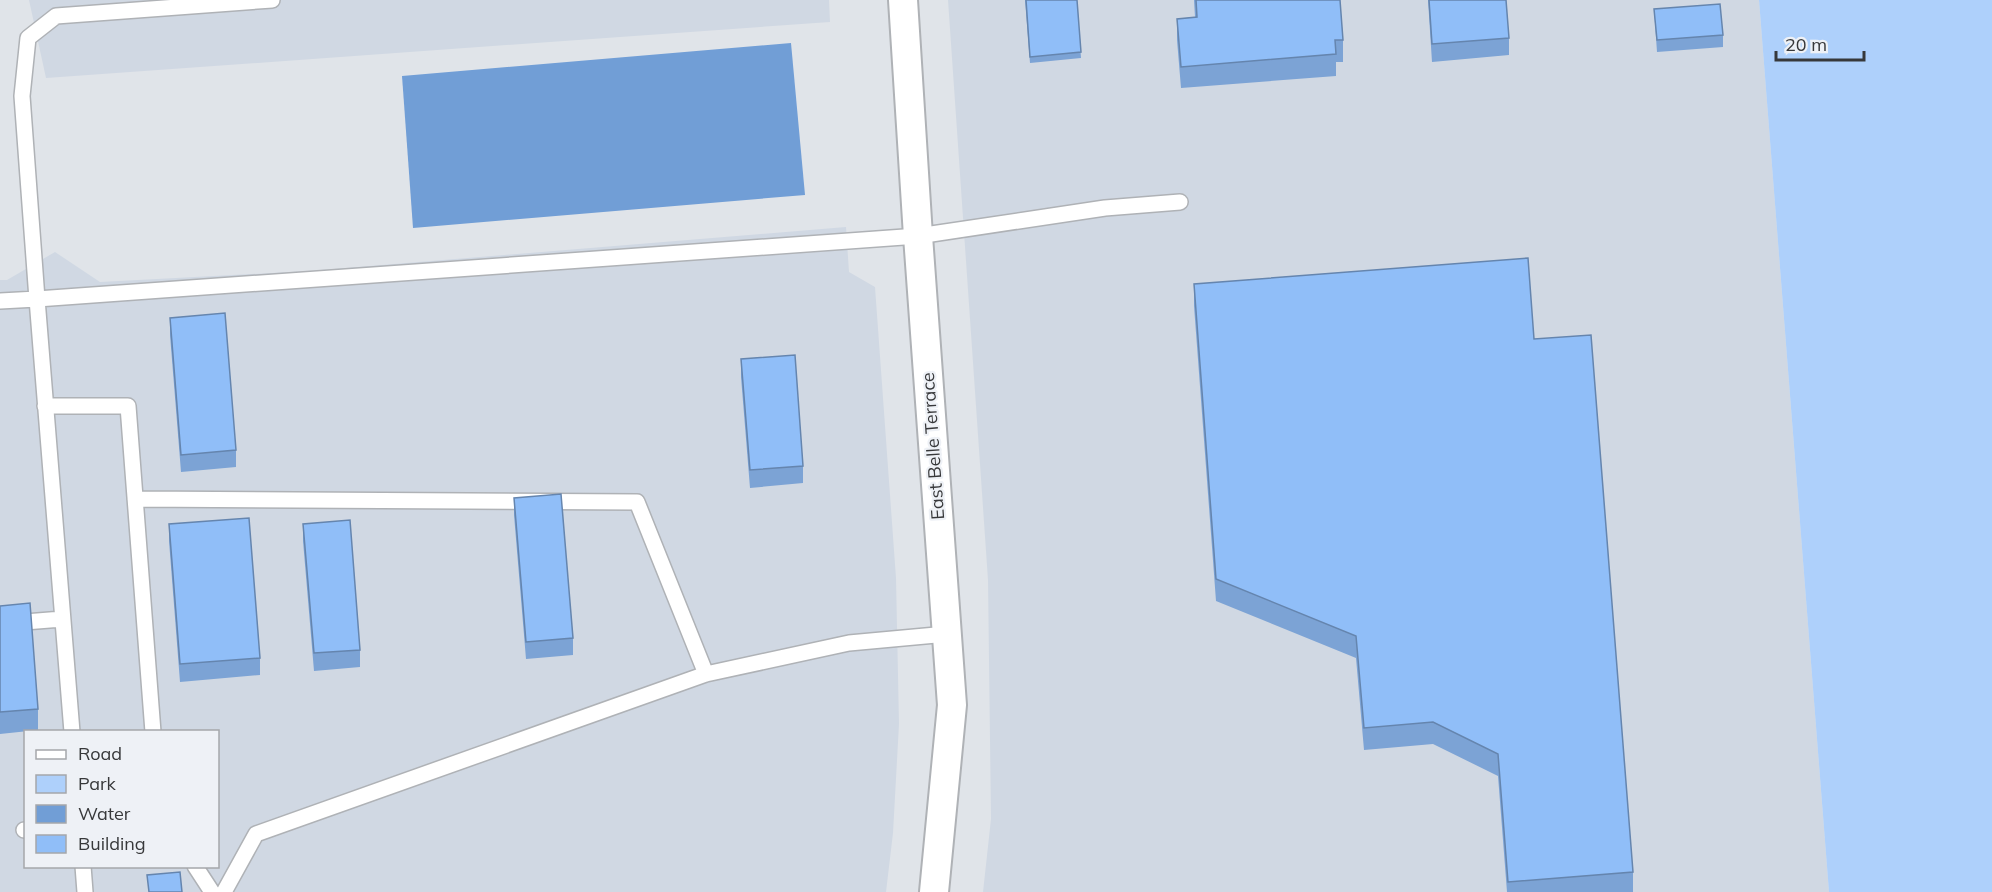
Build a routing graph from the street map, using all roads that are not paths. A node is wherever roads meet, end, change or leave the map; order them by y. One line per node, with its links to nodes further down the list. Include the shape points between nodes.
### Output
1 (272, 0): 5 (lane, via 56,16 28,38 22,96)
2 (903, 0): 4 (street, East Belle Terrace)
3 (1180, 202): 4 (lane, via 1105,208)
4 (918, 236): 5 (lane); 11 (street, East Belle Terrace)
5 (36, 299): 6 (lane); 7 (lane)
6 (0, 301)
7 (45, 406): 8 (lane, via 128,406); 9 (lane)
8 (135, 499): 12 (lane, via 637,501); 14 (lane)
9 (62, 619): 10 (lane); 13 (lane)
10 (0, 624)
11 (947, 634): 12 (lane, via 849,643); 20 (street, East Belle Terrace, via 952,705)
12 (706, 674): 19 (lane, via 256,834)
13 (72, 730)
14 (153, 730)
15 (83, 868): 17 (lane)
16 (196, 868): 18 (lane)
17 (85, 892)
18 (212, 892)
19 (224, 892)
20 (934, 892)

